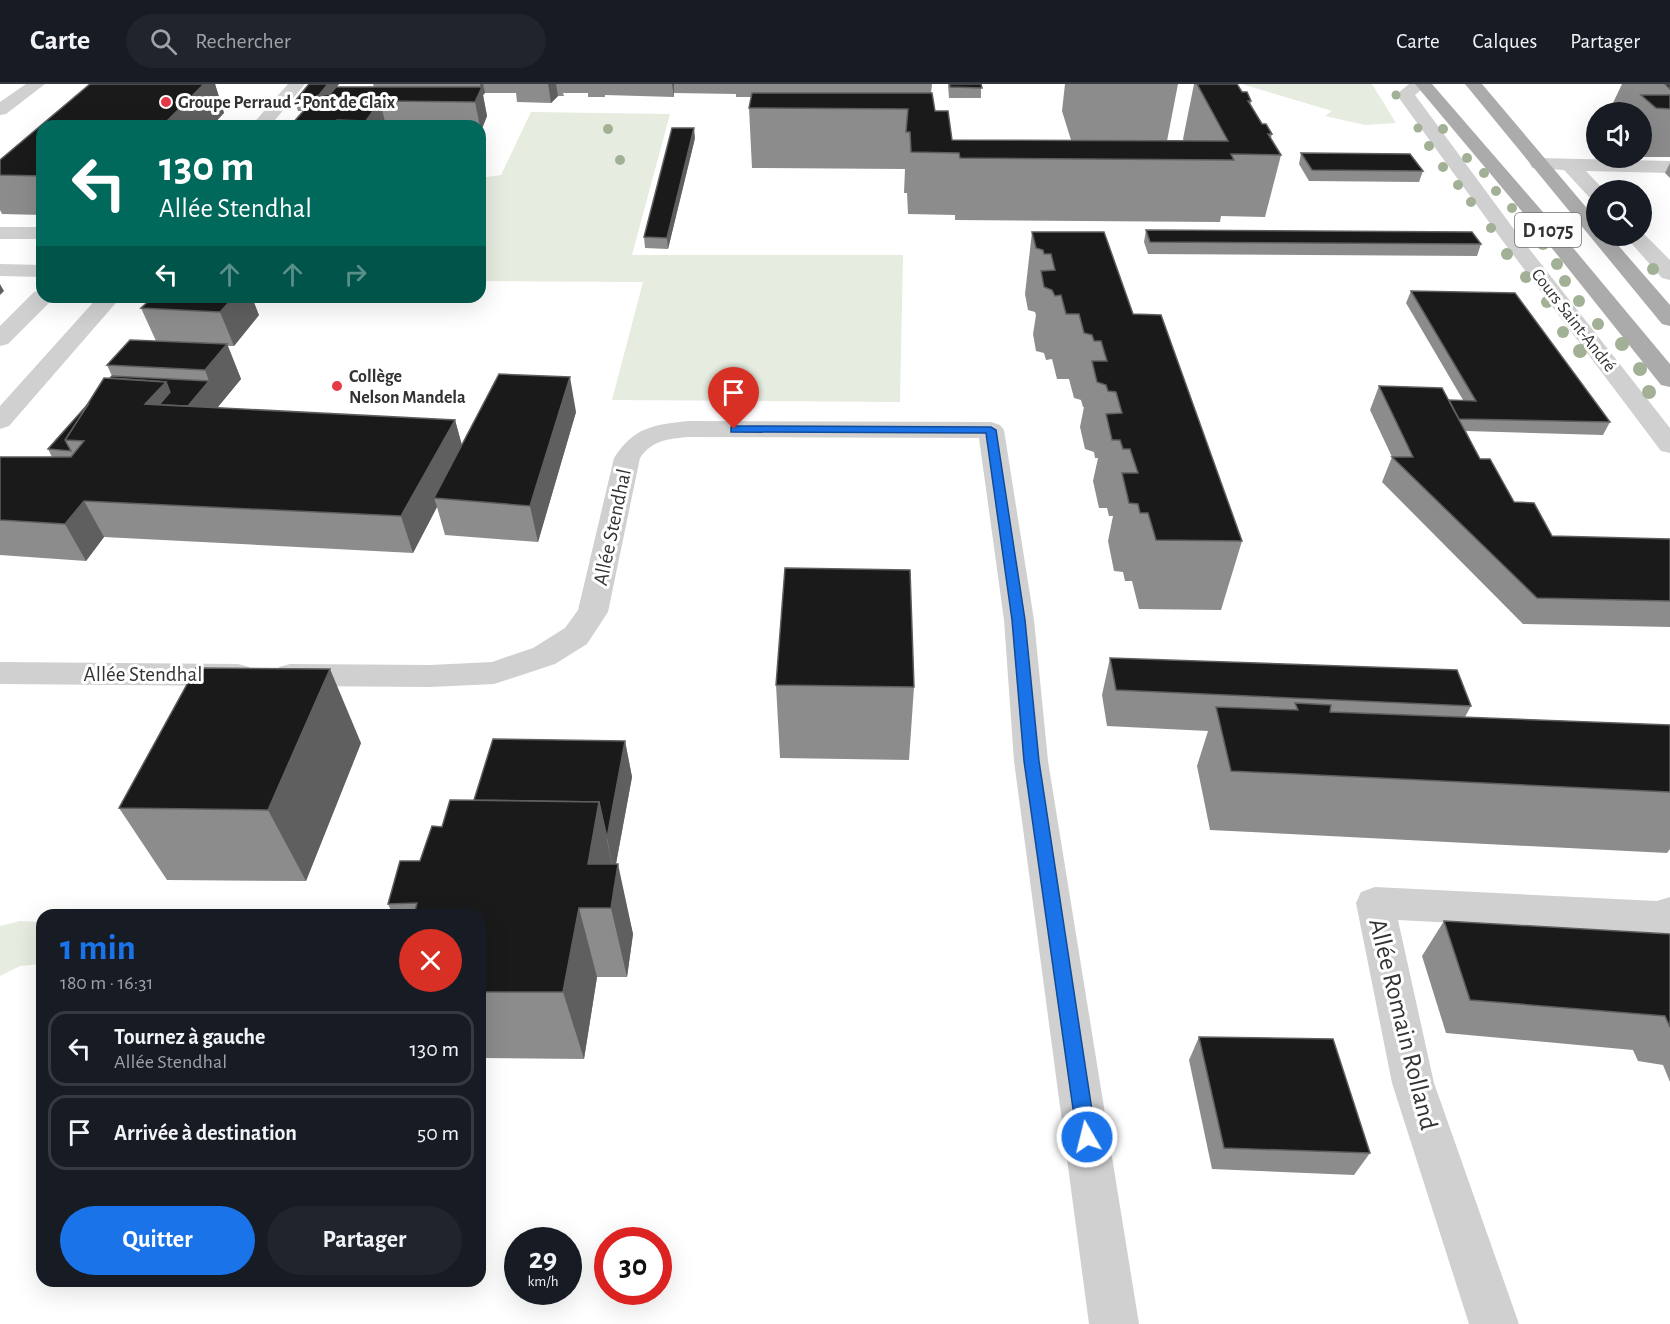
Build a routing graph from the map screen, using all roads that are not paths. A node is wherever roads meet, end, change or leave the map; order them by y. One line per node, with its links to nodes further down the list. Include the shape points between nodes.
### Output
1 (37, 84): 5 (street)
2 (1421, 84): 12 (main road, Cours Saint-André / D 1075); 16 (street, Cours Saint-André, via 1405,94)
3 (1473, 84): 7 (main road, D 1075)
4 (290, 85): 6 (street)
5 (0, 110)
6 (264, 120)
7 (1539, 164): 8 (street); 11 (main road, D 1075)
8 (1570, 165): 9 (street); 10 (street)
9 (1670, 167)
10 (1586, 182)
11 (1586, 220)
12 (1542, 223): 16 (street); 26 (main road, Cours Saint-André / D 1075)
13 (0, 233): 14 (street)
14 (36, 233)
15 (1482, 236): 16 (street)
16 (1509, 236): 28 (street, Cours Saint-André)
17 (1608, 246): 24 (main road, D 1075)
18 (1644, 246): 21 (street)
19 (0, 270): 20 (street)
20 (36, 271)
21 (1670, 273)
22 (36, 303): 25 (street)
23 (105, 303): 27 (street)
24 (1670, 319)
25 (0, 339)
26 (1670, 380)
27 (0, 421)
28 (1670, 445)
29 (0, 673): 31 (street, Allée Stendhal, via 494,673 544,656 576,636 593,612 627,458 646,436 688,429 991,430 1019,620 1031,761)
30 (1670, 913): 32 (street, Allée Romain Rolland, via 1665,918 1374,903 1413,1083)
31 (1114, 1324)
32 (1494, 1324)

